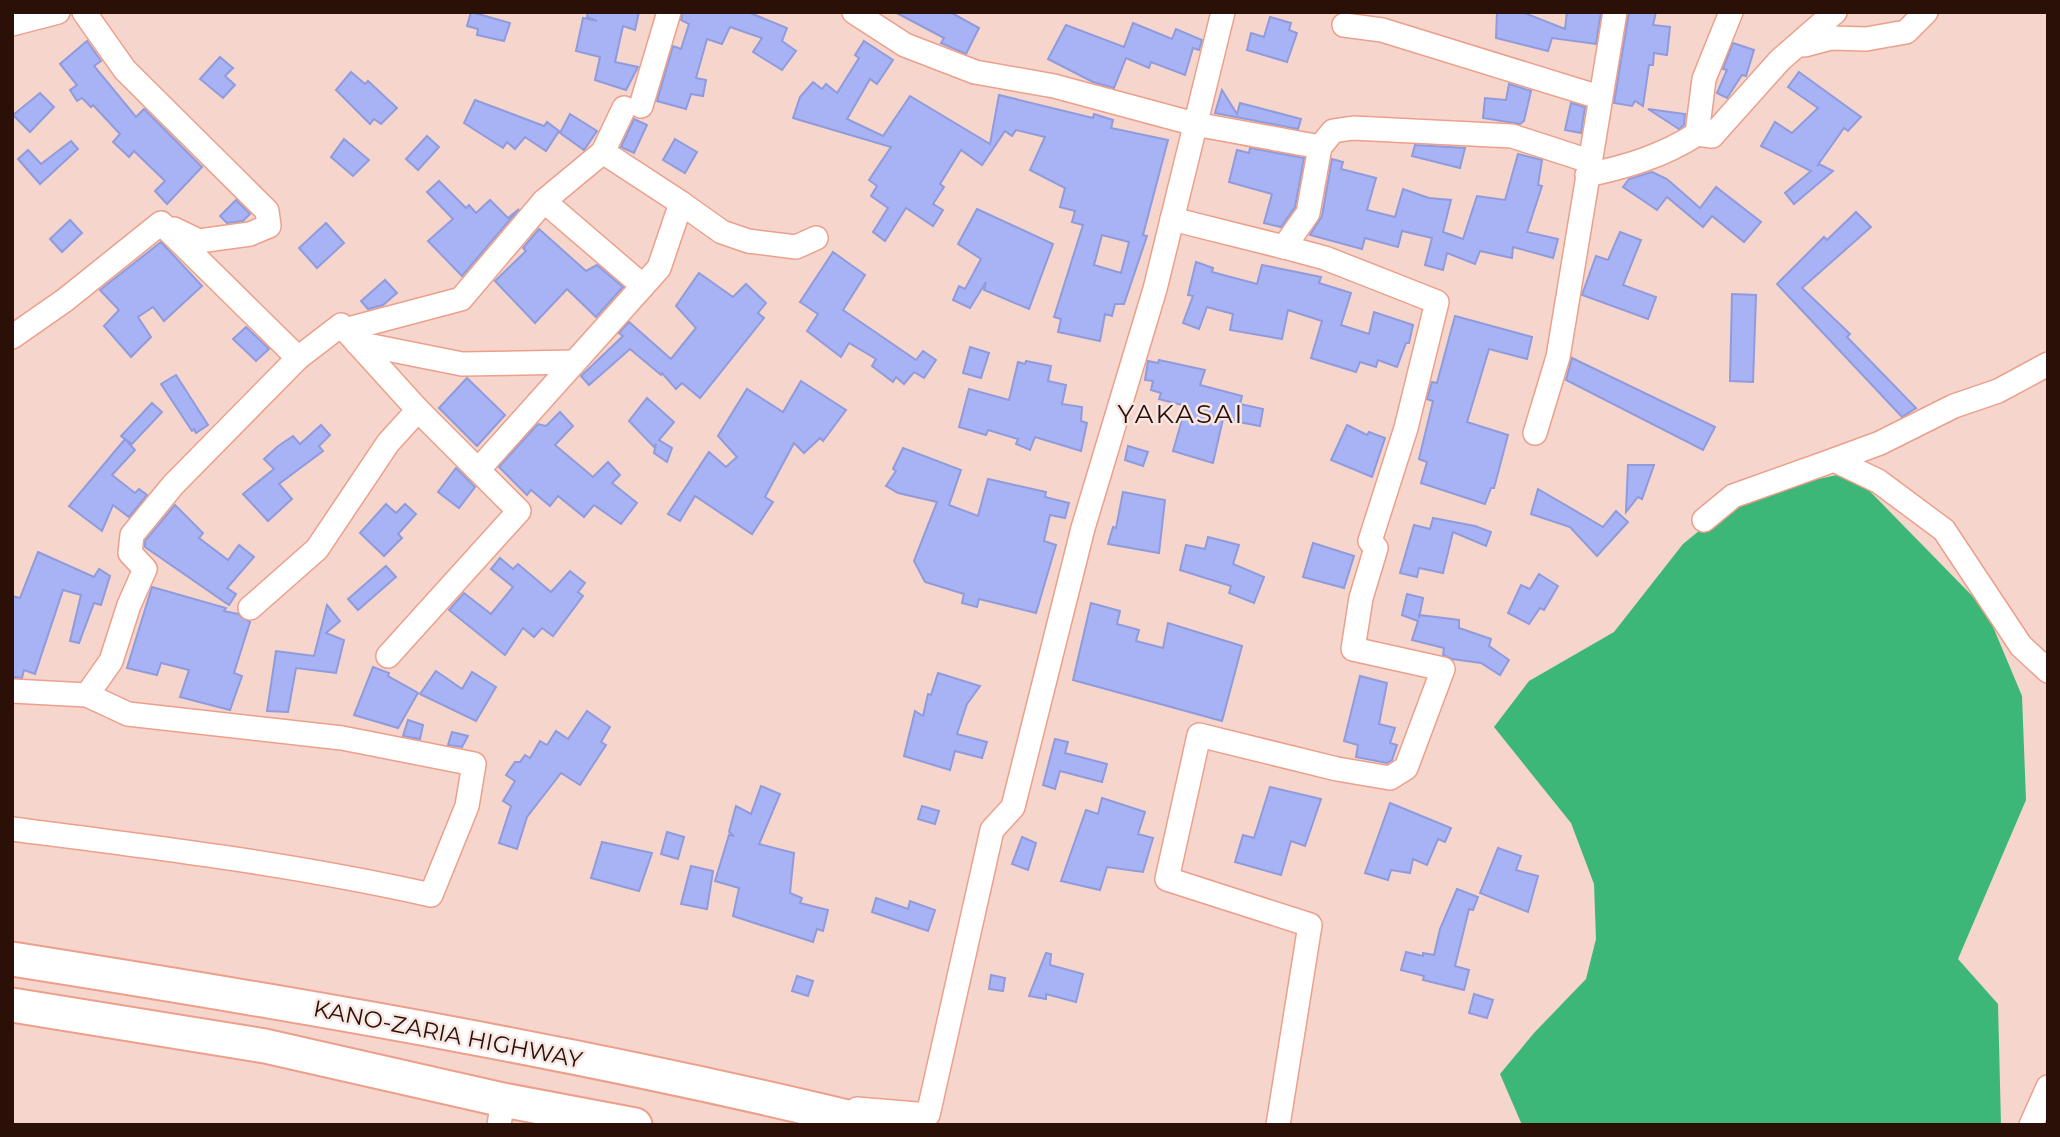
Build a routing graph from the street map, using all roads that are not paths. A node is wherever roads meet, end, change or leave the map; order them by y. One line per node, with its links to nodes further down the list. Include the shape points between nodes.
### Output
1 (58, 12): 10 (street)
2 (84, 12): 22 (street, via 125,70 267,211 269,226 250,234 199,240)
3 (669, 12): 17 (street, via 632,107)
4 (854, 12): 14 (street, via 905,45 975,72 1054,86)
5 (1223, 12): 14 (street)
6 (1615, 12): 13 (street)
7 (1731, 12): 15 (street, via 1704,79)
8 (1835, 12): 12 (street)
9 (1926, 12): 12 (street, via 1906,32 1866,39 1830,38)
10 (12, 24)
11 (1344, 25): 13 (street, via 1382,30)
12 (1795, 48): 15 (street, via 1712,136)
13 (1599, 97): 18 (street)
14 (1195, 124): 16 (street); 21 (street)
15 (1697, 134): 18 (street, via 1629,166)
16 (1320, 147): 18 (street, via 1333,131 1353,128 1512,136); 24 (street, via 1308,214)
17 (603, 152): 19 (street); 20 (street)
18 (1588, 168): 32 (street, via 1558,357)
19 (544, 201): 25 (street); 26 (street, via 461,299)
20 (681, 203): 23 (street, via 722,232 748,241 796,247); 25 (street, via 659,268)
21 (1172, 219): 24 (street); 45 (street, via 1083,528 1013,807 992,830 928,1115)
22 (161, 223): 27 (street); 28 (street)
23 (816, 238)
24 (1284, 247): 49 (street, via 1325,258 1437,302 1406,428 1370,541 1376,548 1360,598 1353,649 1443,669 1406,768 1390,778 1199,735 1167,879 1310,925)
25 (643, 286): 29 (street)
26 (350, 336): 28 (street, via 341,325); 29 (street, via 462,364); 31 (street)
27 (12, 337)
28 (298, 358): 40 (street, via 173,485 132,535 130,553 145,569 111,660)
29 (574, 362): 34 (street)
30 (2048, 364): 33 (street)
31 (418, 410): 34 (street); 36 (street, via 388,443 317,549)
32 (1535, 433)
33 (1834, 460): 35 (street, via 1733,496); 38 (street, via 1878,481 1944,530 2021,646)
34 (478, 470): 37 (street, via 519,511)
35 (1704, 520)
36 (250, 608)
37 (388, 656)
38 (2048, 671)
39 (12, 691): 40 (street)
40 (87, 695): 41 (street, via 128,714 342,738 474,764 467,806 431,895 195,852)
41 (12, 829)
42 (12, 959): 45 (highway, KANO-ZARIA HIGHWAY, via 258,998)
43 (12, 1005): 46 (highway, KANO-ZARIA HIGHWAY, via 265,1046)
44 (2048, 1087): 50 (street)
45 (791, 1103): 48 (highway, KANO-ZARIA HIGHWAY)
46 (501, 1112): 47 (highway, KANO-ZARIA HIGHWAY)
47 (635, 1125)
48 (880, 1125)
49 (1278, 1125)
50 (2031, 1125)

